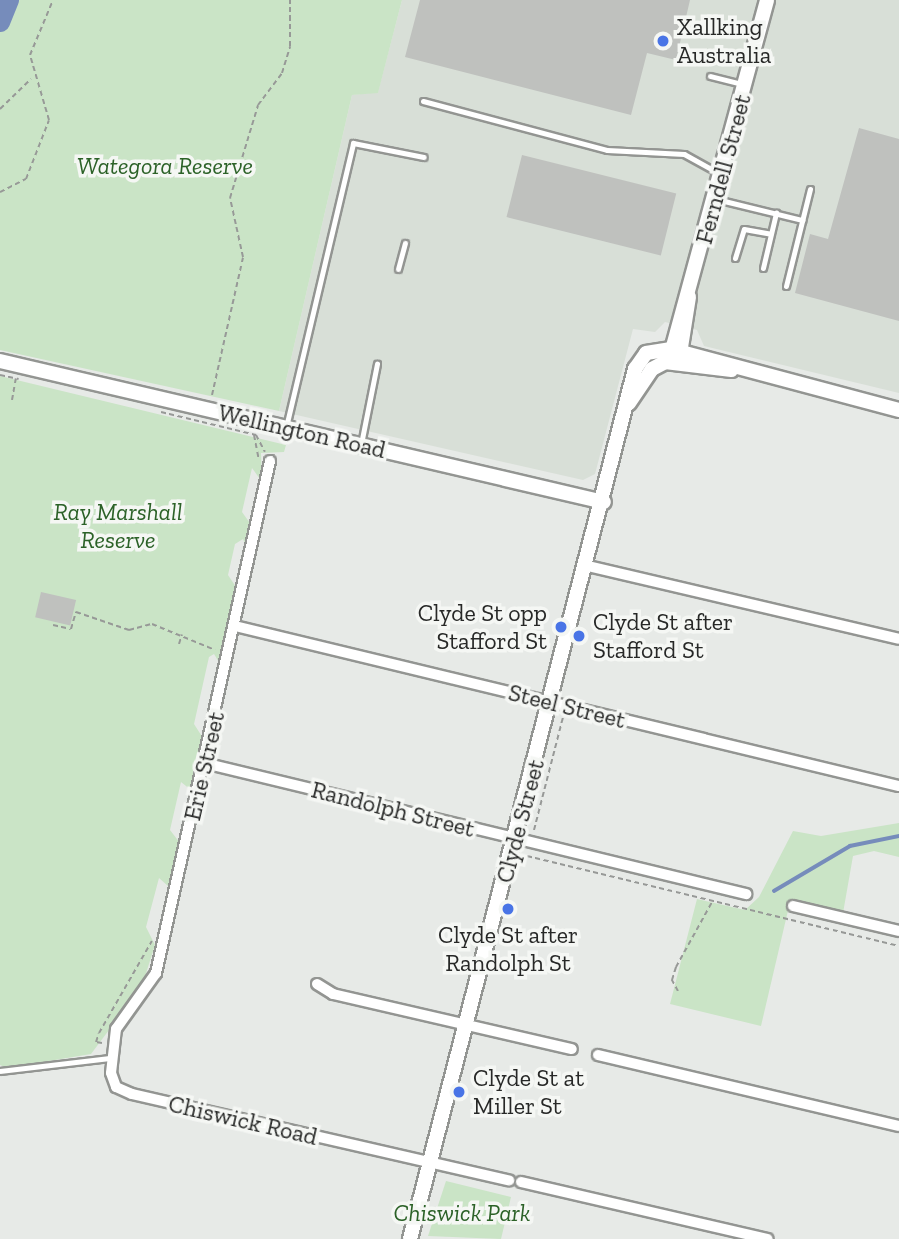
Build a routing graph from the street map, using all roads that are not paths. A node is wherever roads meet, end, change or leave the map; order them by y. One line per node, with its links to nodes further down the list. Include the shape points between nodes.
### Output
1 (767, 0): 3 (main road, Ferndell Street)
2 (710, 76): 3 (lane)
3 (745, 85): 6 (main road, Ferndell Street)
4 (424, 102): 6 (lane, via 607,150 684,154)
5 (424, 157): 21 (lane, via 353,143)
6 (722, 174): 8 (main road, Ferndell Street)
7 (810, 190): 10 (lane)
8 (716, 199): 9 (lane); 17 (main road, Ferndell Street)
9 (776, 213): 10 (lane); 11 (lane)
10 (802, 220): 16 (lane)
11 (772, 234): 13 (lane, via 744,229); 14 (lane)
12 (405, 243): 15 (lane)
13 (735, 258)
14 (763, 268)
15 (398, 269)
16 (786, 286)
17 (674, 356): 20 (main road); 24 (main road, Clyde Street, via 652,369 629,404)
18 (0, 360): 21 (main road, Wellington Road)
19 (377, 364): 22 (lane)
20 (899, 410)
21 (285, 429): 22 (main road, Wellington Road)
22 (361, 444): 24 (main road, Wellington Road)
23 (270, 461): 26 (street, Erie Street)
24 (604, 502): 25 (main road, Clyde Street)
25 (588, 566): 27 (street); 28 (main road, Clyde Street)
26 (236, 626): 28 (street, Steel Street); 29 (street, Erie Street)
27 (899, 639)
28 (552, 702): 30 (street, Steel Street); 31 (main road, Clyde Street)
29 (204, 763): 31 (street, Randolph Street); 39 (street, Erie Street, via 156,973 112,1045)
30 (899, 786)
31 (515, 839): 32 (street, Randolph Street); 36 (main road, Clyde Street)
32 (746, 894)
33 (793, 906): 34 (street)
34 (899, 931)
35 (317, 984): 36 (street, via 333,994)
36 (467, 1026): 37 (street); 42 (main road, Clyde Street)
37 (572, 1049)
38 (598, 1055): 41 (street)
39 (109, 1058): 40 (lane); 42 (street, Chiswick Road, via 117,1087 132,1094)
40 (0, 1071)
41 (899, 1126)
42 (430, 1164): 43 (main road, Clyde Street); 44 (street, Chiswick Road)
43 (410, 1239)
44 (768, 1239)

